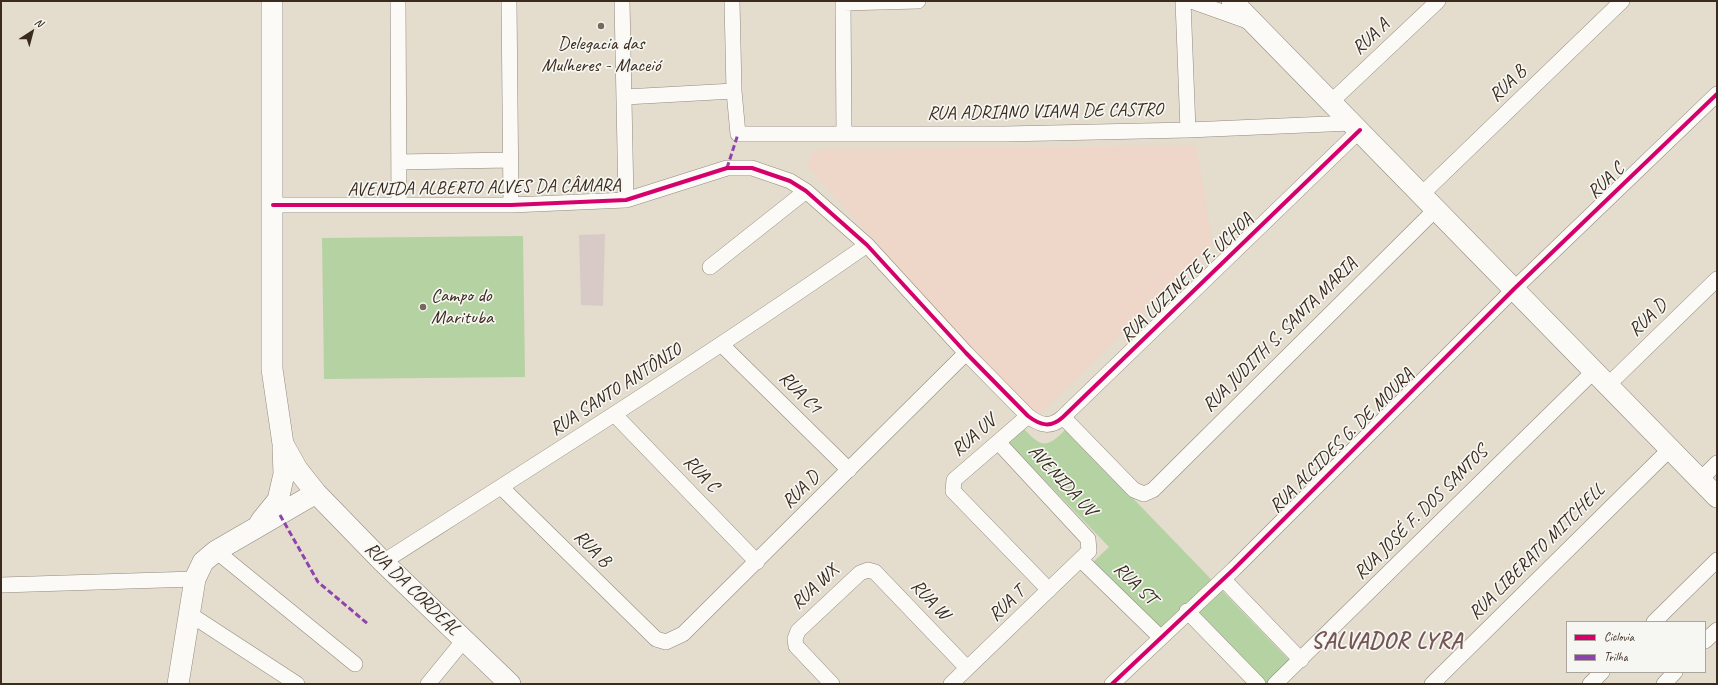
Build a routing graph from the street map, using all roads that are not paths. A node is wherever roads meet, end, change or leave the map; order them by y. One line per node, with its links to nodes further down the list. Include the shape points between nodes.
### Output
1 (272, 1): 26 (street)
2 (398, 1): 22 (street)
3 (509, 1): 21 (street)
4 (622, 1): 16 (street)
5 (732, 1): 14 (street)
6 (918, 1): 12 (street)
7 (1183, 1): 19 (street)
8 (1191, 1): 13 (street)
9 (1232, 1): 13 (street)
10 (1438, 1): 17 (street, RUA A)
11 (1622, 1): 25 (street, RUA B)
12 (843, 2): 20 (street)
13 (1255, 24): 17 (street)
14 (734, 91): 16 (street); 20 (street, RUA ADRIANO VIANA DE CASTRO, via 738,134)
15 (1717, 94): 32 (street, RUA C)
16 (625, 97): 24 (street)
17 (1332, 101): 18 (street)
18 (1356, 126): 19 (street, RUA ADRIANO VIANA DE CASTRO); 25 (street); 38 (street, RUA LUZINETE F. UCHOA)
19 (1188, 130): 20 (street, RUA ADRIANO VIANA DE CASTRO)
20 (844, 134)
21 (510, 160): 22 (street); 27 (street)
22 (399, 162): 28 (street)
23 (806, 191): 24 (street, AVENIDA ALBERTO ALVES DA CÂMARA, via 790,181 752,168 727,168); 29 (street, AVENIDA ALBERTO ALVES DA CÂMARA); 30 (street)
24 (626, 200): 27 (street, AVENIDA ALBERTO ALVES DA CÂMARA)
25 (1429, 201): 32 (street); 38 (street, RUA JUDITH S. SANTA MARIA, via 1153,490 1144,494 1134,490)
26 (273, 204): 28 (street, AVENIDA ALBERTO ALVES DA CÂMARA); 40 (street, via 272,369)
27 (511, 205): 28 (street, AVENIDA ALBERTO ALVES DA CÂMARA)
28 (399, 206)
29 (867, 246): 33 (street, RUA SANTO ANTÔNIO); 34 (street, AVENIDA ALBERTO ALVES DA CÂMARA)
30 (710, 267)
31 (1717, 279): 35 (street, RUA D)
32 (1514, 289): 35 (street); 56 (street, RUA ALCIDES G. DE MOURA)
33 (722, 345): 36 (street, RUA SANTO ANTÔNIO); 43 (street, RUA C1)
34 (966, 353): 37 (street, AVENIDA ALBERTO ALVES DA CÂMARA); 43 (street, RUA D)
35 (1601, 378): 41 (street); 67 (street, RUA JOSÉ F. DOS SANTOS)
36 (615, 415): 45 (street, RUA SANTO ANTÔNIO); 53 (street, RUA C)
37 (1028, 416): 38 (street, RUA LUZINETE F. UCHOA, via 1038,423 1049,425); 39 (street, RUA UV)
38 (1063, 417)
39 (998, 442): 50 (street, AVENIDA UV, via 1088,539); 58 (street, RUA UV, via 954,480 953,491)
40 (283, 444): 46 (street, RUA DA CORDEAL, via 297,469); 48 (street, via 284,474 278,500)
41 (1670, 449): 44 (street); 81 (street, RUA LIBERATO MITCHELL)
42 (1717, 463): 44 (street)
43 (849, 470): 53 (street, RUA D)
44 (1700, 480): 47 (street)
45 (501, 487): 52 (street, RUA SANTO ANTÔNIO); 64 (street, RUA B)
46 (316, 493): 48 (street); 52 (street, RUA DA CORDEAL)
47 (1717, 497)
48 (255, 528): 49 (street)
49 (216, 550): 55 (street, via 203,562); 68 (street)
50 (1085, 555): 58 (street, RUA T); 63 (street, RUA ST)
51 (1717, 560): 61 (street)
52 (383, 562): 65 (street, RUA DA CORDEAL)
53 (757, 562): 64 (street, RUA D, via 683,634 666,642)
54 (860, 573): 69 (street, RUA W, via 868,570 875,572); 77 (street, RUA WX, via 798,631 794,640 796,646)
55 (195, 579): 57 (street); 60 (street)
56 (1222, 579): 59 (street, RUA ALCIDES G. DE MOURA); 67 (street)
57 (1, 585)
58 (1049, 590): 69 (street, RUA T)
59 (1187, 612): 63 (street, RUA ALCIDES G. DE MOURA); 80 (street)
60 (188, 613): 74 (street); 75 (street)
61 (1655, 621)
62 (1717, 630): 66 (street)
63 (1160, 637): 79 (street, RUA ALCIDES G. DE MOURA)
64 (656, 639)
65 (464, 640): 73 (street, RUA DA CORDEAL); 76 (street)
66 (1706, 640)
67 (1300, 660): 72 (street, RUA JOSÉ F. DOS SANTOS)
68 (355, 664)
69 (967, 668): 78 (street, RUA T)
70 (1601, 673): 82 (street)
71 (1674, 673): 83 (street)
72 (1285, 681)
73 (506, 683)
74 (178, 684)
75 (298, 684)
76 (428, 684)
77 (832, 684)
78 (951, 684)
79 (1112, 684)
80 (1258, 684)
81 (1432, 684)
82 (1590, 684)
83 (1664, 684)

